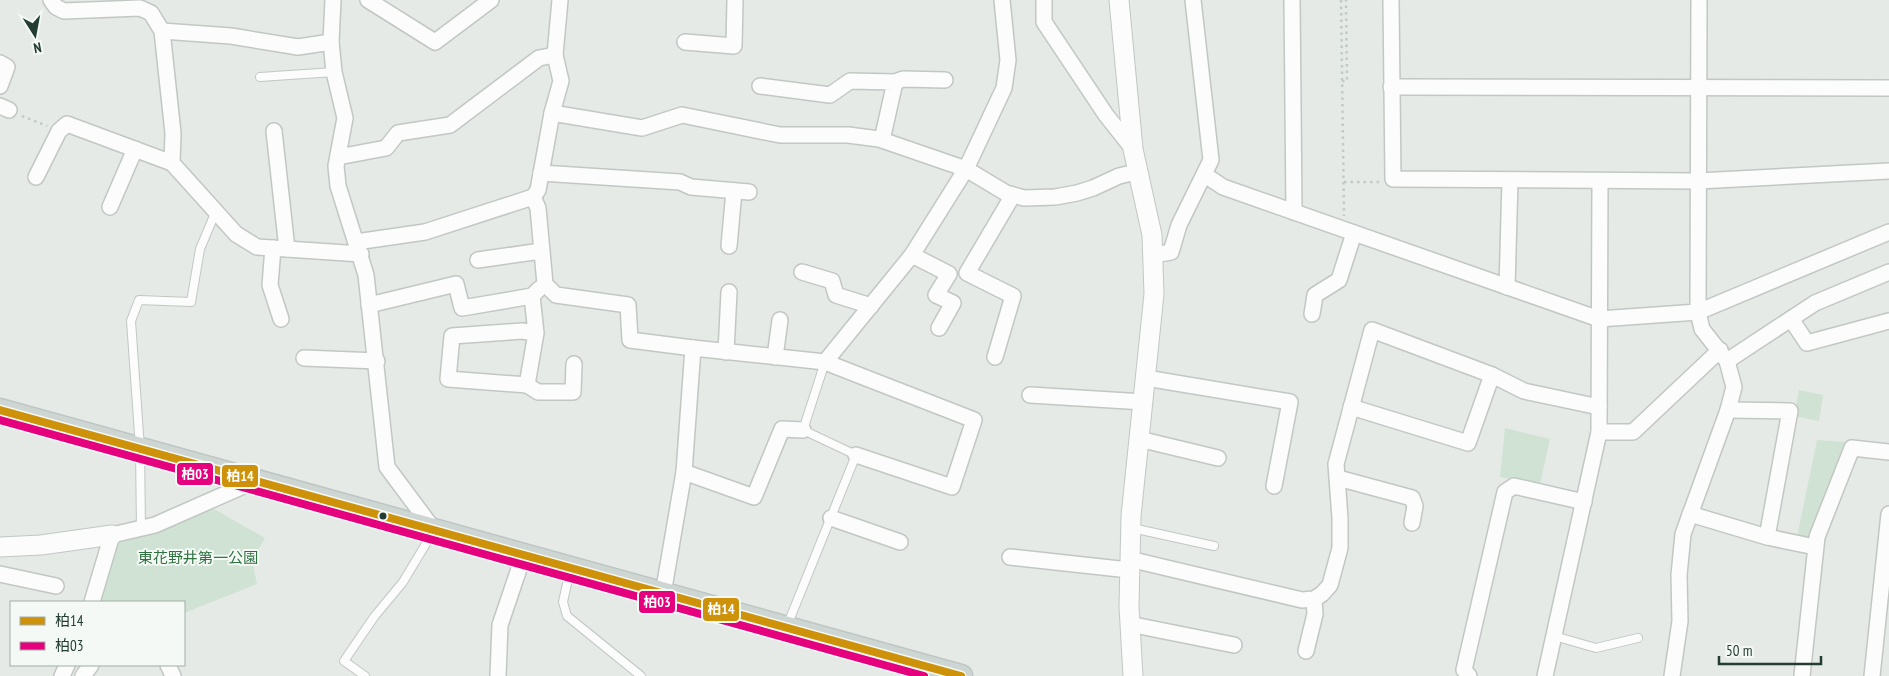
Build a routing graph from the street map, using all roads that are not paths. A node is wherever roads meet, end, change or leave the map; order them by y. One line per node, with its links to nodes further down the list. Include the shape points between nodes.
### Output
1 (51, 0): 14 (street, via 64,11 140,8 151,13)
2 (333, 0): 15 (street)
3 (368, 0): 4 (street, via 435,42)
4 (491, 0)
5 (560, 0): 17 (street)
6 (735, 0): 16 (street, via 734,46)
7 (1002, 0): 35 (street, via 1008,60 1004,88)
8 (1044, 0): 32 (street, via 1044,22 1106,115)
9 (1119, 0): 32 (street)
10 (1193, 0): 39 (street, via 1211,160)
11 (1292, 0): 48 (street)
12 (1391, 0): 25 (street)
13 (1699, 0): 26 (street)
14 (162, 31): 15 (street, via 231,36 298,47); 34 (street, via 173,133)
15 (331, 42): 19 (street)
16 (685, 42)
17 (555, 54): 28 (street, via 561,81); 33 (street, via 539,58 450,125 398,133 386,148)
18 (0, 63): 23 (street, via 7,67)
19 (334, 72): 20 (lane); 33 (street, via 345,118)
20 (260, 77)
21 (945, 80): 22 (street, via 903,79)
22 (895, 82): 24 (street, via 850,81 830,95); 30 (street)
23 (0, 86)
24 (760, 86)
25 (1392, 87): 26 (street); 41 (street, via 1393,179)
26 (1699, 87): 27 (street); 42 (street)
27 (1889, 88)
28 (552, 113): 30 (street, via 642,128 682,115 780,135 848,135); 38 (street)
29 (274, 131): 53 (street)
30 (882, 140): 35 (street)
31 (135, 149): 34 (street); 40 (street, via 67,124 59,131); 46 (street)
32 (1133, 149): 37 (street)
33 (338, 157): 52 (street, via 338,186)
34 (172, 163): 47 (street)
35 (966, 169): 44 (street); 56 (street)
36 (1889, 171): 42 (street)
37 (1136, 172): 44 (street, via 1062,196 1024,198); 55 (street, via 1146,204)
38 (542, 173): 45 (street); 51 (street, via 680,182 691,187 742,192)
39 (1204, 175): 48 (street, via 1223,187); 55 (street, via 1170,252)
40 (36, 178)
41 (1510, 181): 43 (street); 61 (street)
42 (1698, 181): 43 (street); 66 (street)
43 (1600, 182): 69 (street)
44 (1013, 195): 79 (street, via 967,273 1013,296)
45 (534, 197): 52 (street, via 425,232); 54 (street, via 538,208)
46 (110, 207)
47 (216, 210): 53 (street, via 236,234 257,247); 96 (lane, via 200,249 191,302 139,300 131,321)
48 (1294, 212): 49 (street)
49 (1349, 231): 61 (street); 67 (street, via 1339,280 1315,295)
50 (1889, 232): 66 (street)
51 (730, 246)
52 (358, 248): 53 (street); 64 (street, via 366,275)
53 (280, 249): 68 (street, via 270,285)
54 (541, 251): 57 (street); 60 (street)
55 (1154, 255): 85 (street, via 1154,294)
56 (912, 256): 65 (street); 73 (street, via 949,274 936,295 953,302)
57 (478, 260)
58 (802, 272): 65 (street, via 832,281 836,295)
59 (1889, 272): 70 (street, via 1815,303)
60 (545, 284): 63 (street); 75 (street, via 556,295 628,305 630,340)
61 (1507, 287): 69 (street)
62 (728, 292): 76 (street)
63 (532, 296): 64 (street, via 462,308 456,284); 74 (street)
64 (369, 304): 81 (street)
65 (871, 306): 82 (street)
66 (1698, 312): 69 (street); 77 (street, via 1702,329)
67 (1312, 314)
68 (281, 319)
69 (1599, 319): 90 (street)
70 (1791, 319): 72 (street, via 1807,343); 77 (street)
71 (780, 320): 78 (street)
72 (1889, 320)
73 (940, 328)
74 (536, 333): 86 (street); 86 (street, via 452,336 448,379)
75 (693, 348): 76 (street); 100 (street)
76 (726, 352): 78 (street)
77 (1723, 356): 92 (street, via 1734,387); 94 (street, via 1640,428 1633,432)
78 (775, 357): 82 (street)
79 (995, 357)
80 (304, 358): 81 (street)
81 (377, 361): 111 (street, via 387,467)
82 (825, 362): 93 (lane); 98 (street, via 974,420 952,487)
83 (574, 364): 86 (street, via 573,392 538,392)
84 (1492, 375): 89 (street, via 1468,443); 89 (street, via 1372,330); 90 (street, via 1524,391)
85 (1146, 378): 88 (street); 103 (street, via 1290,402)
86 (527, 385)
87 (1030, 395): 88 (street)
88 (1144, 402): 95 (street)
89 (1351, 407): 101 (street, via 1336,464)
90 (1599, 407): 94 (street)
91 (0, 410): 96 (main road)
92 (1728, 410): 105 (street); 113 (street, via 1790,411)
93 (803, 430): 98 (lane); 100 (street, via 782,429 754,497)
94 (1599, 432): 104 (street)
95 (1139, 439): 99 (street); 110 (street)
96 (140, 448): 102 (main road); 109 (lane)
97 (1889, 452): 117 (street, via 1852,448)
98 (856, 455): 107 (lane)
99 (1218, 458)
100 (684, 472): 125 (street)
101 (1338, 478): 108 (street, via 1412,498 1415,506); 126 (street, via 1340,548 1330,585)
102 (257, 480): 109 (street, via 155,525); 111 (main road)
103 (1274, 486)
104 (1584, 502): 131 (street); 143 (street, via 1514,486 1505,492 1464,670)
105 (1690, 514): 113 (street); 145 (street, via 1683,534 1679,575 1680,621)
106 (1889, 514): 120 (street)
107 (831, 518): 114 (street); 130 (lane)
108 (1412, 523)
109 (141, 528): 112 (street)
110 (1130, 528): 115 (lane); 121 (street)
111 (434, 530): 118 (main road); 138 (lane, via 403,582 344,661)
112 (112, 535): 116 (street); 127 (street)
113 (1766, 537): 117 (street)
114 (900, 542)
115 (1214, 546)
116 (0, 547)
117 (1815, 547): 146 (street)
118 (524, 554): 122 (main road); 139 (street, via 500,625)
119 (1010, 557): 121 (street)
120 (1886, 557): 128 (street)
121 (1129, 564): 126 (street, via 1302,600); 129 (street)
122 (570, 569): 125 (main road); 140 (lane, via 563,602 567,616)
123 (0, 574): 124 (street)
124 (56, 586)
125 (663, 594): 130 (main road)
126 (1314, 598): 134 (street, via 1315,614)
127 (92, 601)
128 (1884, 618): 147 (street)
129 (1130, 624): 133 (street); 142 (street)
130 (787, 628): 136 (main road)
131 (1554, 636): 132 (lane, via 1596,648); 144 (street)
132 (1638, 638)
133 (1234, 644)
134 (1306, 651)
135 (91, 666): 137 (street)
136 (932, 672): 141 (main road)
137 (83, 676)
138 (365, 676)
139 (498, 676)
140 (641, 676)
141 (961, 676)
142 (1133, 676)
143 (1469, 676)
144 (1545, 676)
145 (1672, 676)
146 (1802, 676)
147 (1872, 676)

